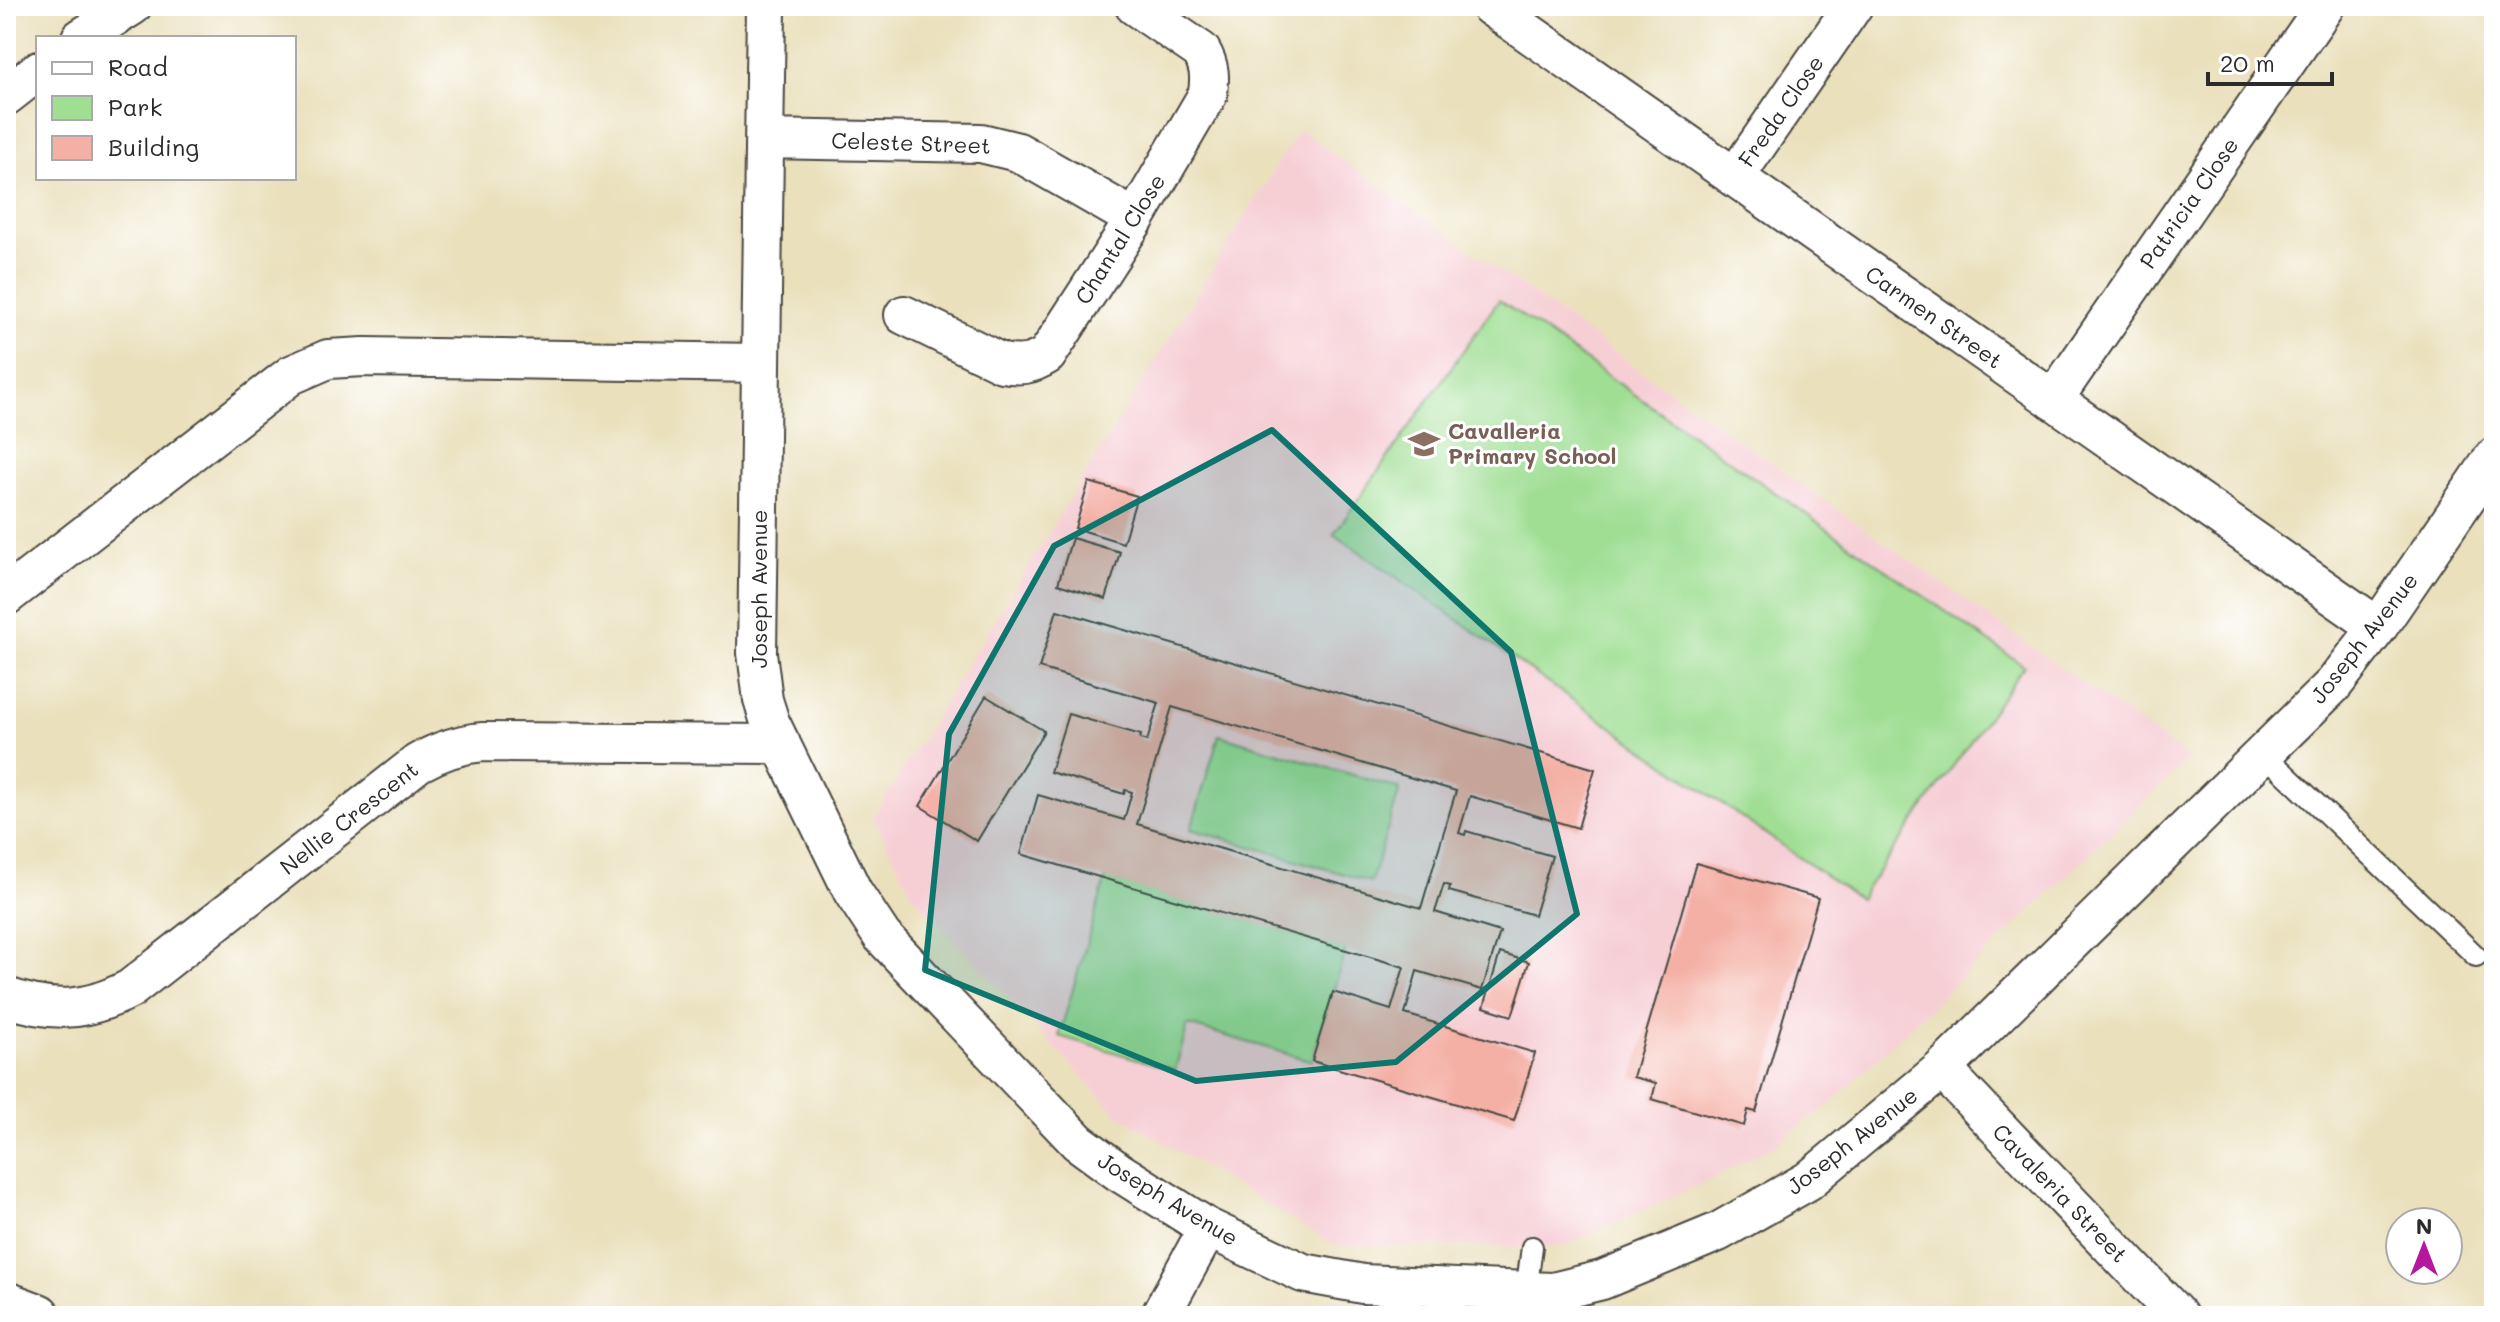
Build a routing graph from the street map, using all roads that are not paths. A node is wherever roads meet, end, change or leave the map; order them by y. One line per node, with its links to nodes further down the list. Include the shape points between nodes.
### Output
1 (132, 6): 7 (street)
2 (766, 6): 10 (street, Joseph Avenue)
3 (1135, 6): 12 (street, Chantal Close, via 1201,51 1210,75 1208,94)
4 (1490, 6): 11 (street, Carmen Street)
5 (1853, 6): 11 (street, Freda Close)
6 (2325, 6): 15 (street, Patricia Close)
7 (84, 36)
8 (36, 73): 9 (street)
9 (6, 96)
10 (765, 139): 12 (street, Celeste Street, via 1001,146); 14 (street, Joseph Avenue)
11 (1735, 177): 15 (street, Carmen Street)
12 (1135, 219): 13 (street, Chantal Close, via 1047,355 1032,364 1002,363)
13 (904, 315)
14 (761, 363): 17 (street, via 328,359 291,375); 19 (street, Joseph Avenue, via 757,653 763,700)
15 (2053, 400): 18 (street, Carmen Street)
16 (2494, 457): 18 (street, Joseph Avenue)
17 (6, 596)
18 (2378, 627): 20 (street, Joseph Avenue, via 2334,684)
19 (781, 744): 22 (street, Nellie Crescent, via 483,742 440,751 130,989 76,1008 34,1007); 24 (street, Joseph Avenue, via 853,892 882,936 1078,1142)
20 (2264, 754): 21 (lane); 23 (street, Joseph Avenue)
21 (2476, 956)
22 (6, 997)
23 (1942, 1069): 26 (street, Joseph Avenue, via 1808,1181 1718,1232 1602,1280 1553,1292); 30 (street, Cavaleria Street)
24 (1208, 1228): 26 (street, Joseph Avenue, via 1303,1273 1363,1284); 29 (street)
25 (1532, 1247): 26 (lane)
26 (1526, 1292)
27 (6, 1304): 28 (street)
28 (38, 1316)
29 (1160, 1316)
30 (2178, 1316)

